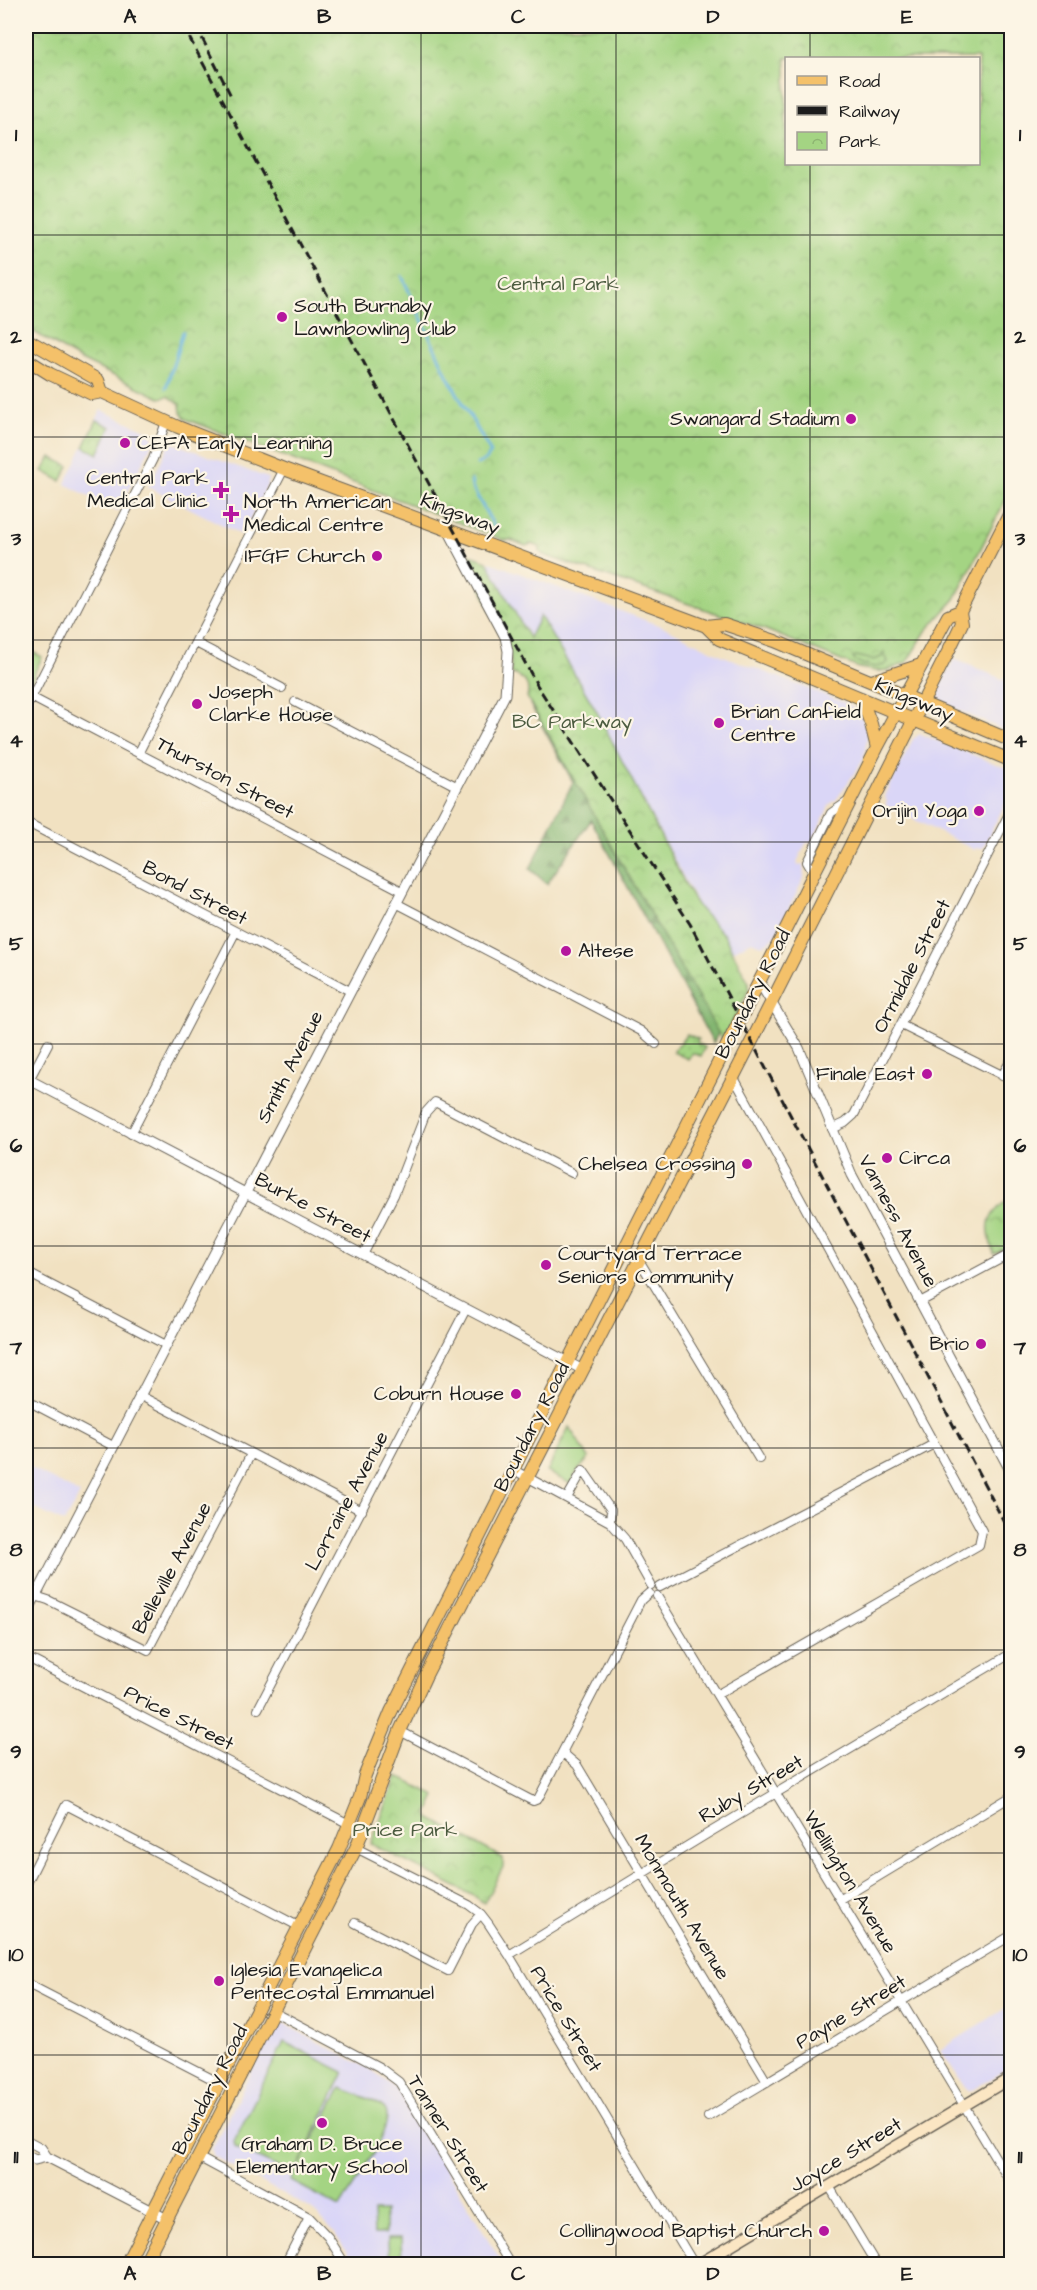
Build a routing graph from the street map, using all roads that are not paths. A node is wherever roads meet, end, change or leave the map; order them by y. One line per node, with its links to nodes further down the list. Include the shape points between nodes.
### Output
1 (26, 339): 3 (main road, Kingsway, via 98,380)
2 (26, 359): 3 (main road, Kingsway, via 92,394)
3 (102, 392): 4 (main road, Kingsway)
4 (166, 422): 5 (main road, Kingsway); 15 (street, via 153,459)
5 (284, 469): 7 (main road, Kingsway); 10 (street)
6 (1011, 509): 8 (main road, Boundary Road)
7 (448, 530): 9 (main road, Kingsway); 26 (street, Smith Avenue, via 505,637 508,651 505,695)
8 (960, 611): 11 (main road, Boundary Road, via 948,616); 18 (main road, Boundary Road, via 962,623)
9 (706, 626): 12 (main road, Kingsway, via 724,624); 16 (main road, Kingsway, via 719,639)
10 (196, 643): 13 (street); 24 (street)
11 (921, 665): 12 (main road); 14 (main road, Boundary Road)
12 (872, 681): 14 (main road, Kingsway)
13 (282, 688)
14 (905, 696): 18 (main road, Kingsway); 20 (main road, Boundary Road)
15 (31, 697): 19 (street); 24 (street, Thurston Street)
16 (861, 698): 20 (main road, Kingsway); 23 (main road)
17 (295, 702): 26 (street)
18 (922, 703): 21 (main road, Boundary Road); 22 (main road, Kingsway)
19 (26, 708)
20 (896, 714): 21 (main road, Kingsway); 23 (main road, Boundary Road)
21 (913, 720): 25 (main road, Kingsway); 34 (main road, Boundary Road)
22 (1011, 741)
23 (877, 748): 32 (main road, Boundary Road)
24 (139, 752): 29 (street, Thurston Street)
25 (1011, 761)
26 (456, 786): 29 (street, Smith Avenue)
27 (1011, 808): 35 (street, Ormidale Street)
28 (26, 822): 31 (street, Bond Street)
29 (402, 891): 30 (street, Smith Avenue)
30 (396, 903): 33 (street, Smith Avenue); 37 (street, via 641,1031)
31 (235, 933): 33 (street, Bond Street); 44 (street)
32 (759, 982): 34 (street, Vanness Avenue); 47 (main road, Boundary Road)
33 (350, 991): 46 (street, Smith Avenue)
34 (771, 1002): 39 (main road, Boundary Road); 43 (street, Vanness Avenue, via 799,1048)
35 (901, 1025): 40 (street); 43 (street, Ormidale Street, via 854,1115)
36 (48, 1044): 41 (street)
37 (656, 1044)
38 (1011, 1058): 40 (street)
39 (733, 1076): 50 (main road, Boundary Road); 59 (street)
40 (1002, 1076): 42 (street)
41 (27, 1079): 44 (street, Burke Street)
42 (1011, 1080)
43 (832, 1129): 52 (street, Vanness Avenue)
44 (131, 1134): 46 (street, Burke Street)
45 (572, 1173): 49 (street, via 435,1102 426,1112 394,1195)
46 (245, 1193): 49 (street, Burke Street); 54 (street, Smith Avenue)
47 (624, 1252): 50 (street); 55 (main road, Boundary Road)
48 (1011, 1253): 52 (street)
49 (363, 1255): 53 (street, Burke Street)
50 (639, 1260): 56 (main road, Boundary Road); 62 (street)
51 (26, 1272): 54 (street)
52 (920, 1302): 64 (street, Vanness Avenue)
53 (466, 1309): 55 (street, Burke Street); 67 (street, Lorraine Avenue)
54 (166, 1345): 57 (street, Smith Avenue)
55 (567, 1361): 56 (street, Burke Street); 63 (main road, Boundary Road)
56 (583, 1370): 65 (main road, Boundary Road)
57 (139, 1395): 60 (street, Smith Avenue); 61 (street)
58 (26, 1400): 60 (street)
59 (934, 1444): 69 (street, via 660,1587 657,1584); 74 (street, via 982,1531 978,1545)
60 (113, 1446): 70 (street, Smith Avenue)
61 (251, 1454): 67 (street); 70 (street, Belleville Avenue, via 148,1650)
62 (759, 1459)
63 (512, 1469): 65 (street, Wellington Avenue); 80 (main road, Boundary Road, via 391,1712)
64 (1011, 1474)
65 (529, 1478): 66 (street, Wellington Avenue); 76 (main road, Boundary Road)
66 (567, 1498): 68 (street, Wellington Avenue); 68 (street, Wellington Avenue, via 584,1470 611,1510)
67 (362, 1511): 75 (street, Lorraine Avenue)
68 (610, 1522): 69 (street, Wellington Avenue, via 625,1539)
69 (652, 1591): 74 (street, Wellington Avenue); 77 (street, via 641,1600)
70 (30, 1594): 71 (street, Smith Avenue)
71 (26, 1615)
72 (1011, 1653): 78 (street, Ruby Street)
73 (26, 1657): 81 (street, Price Street)
74 (718, 1694): 78 (street, Wellington Avenue)
75 (258, 1709)
76 (400, 1731): 77 (street, via 530,1800 541,1796); 82 (main road, Boundary Road)
77 (563, 1753): 83 (street, Monmouth Avenue, via 576,1765)
78 (778, 1794): 83 (street, Ruby Street); 85 (street, Wellington Avenue)
79 (1011, 1796): 85 (street)
80 (360, 1797): 81 (main road, Boundary Road); 82 (main road, via 352,1838)
81 (349, 1824): 88 (main road, Boundary Road)
82 (356, 1848): 86 (street, Price Street); 93 (main road, Boundary Road)
83 (643, 1873): 90 (street, Ruby Street); 95 (street, Monmouth Avenue)
84 (26, 1885): 88 (street, via 66,1805)
85 (841, 1899): 92 (street, Wellington Avenue)
86 (481, 1914): 87 (street, via 448,1971); 90 (street, Price Street)
87 (355, 1923)
88 (300, 1927): 96 (main road, Boundary Road)
89 (1011, 1935): 92 (street, Payne Street)
90 (509, 1955): 113 (street, Price Street)
91 (26, 1983): 96 (street)
92 (902, 2001): 95 (street, Payne Street); 97 (street, Wellington Avenue)
93 (273, 2011): 102 (main road, Boundary Road); 112 (street, Tanner Street, via 379,2067 399,2082)
94 (1011, 2077): 97 (main road, Joyce Street)
95 (767, 2082): 98 (street, Payne Street)
96 (220, 2083): 105 (main road, Boundary Road)
97 (963, 2105): 103 (street, Wellington Avenue); 104 (main road, Joyce Street)
98 (708, 2117)
99 (26, 2140): 101 (street, via 41,2148)
100 (26, 2155): 101 (street, via 35,2160)
101 (47, 2157): 105 (street)
102 (198, 2157): 106 (street); 107 (main road, Boundary Road)
103 (1011, 2185)
104 (829, 2186): 114 (main road, Joyce Street); 115 (street)
105 (153, 2212): 107 (street); 108 (main road, Boundary Road)
106 (309, 2217): 110 (street); 111 (street, via 328,2236)
107 (167, 2218): 109 (main road, Boundary Road)
108 (126, 2265)
109 (144, 2265)
110 (285, 2265)
111 (345, 2265)
112 (510, 2265)
113 (694, 2265)
114 (699, 2265)
115 (876, 2265)

